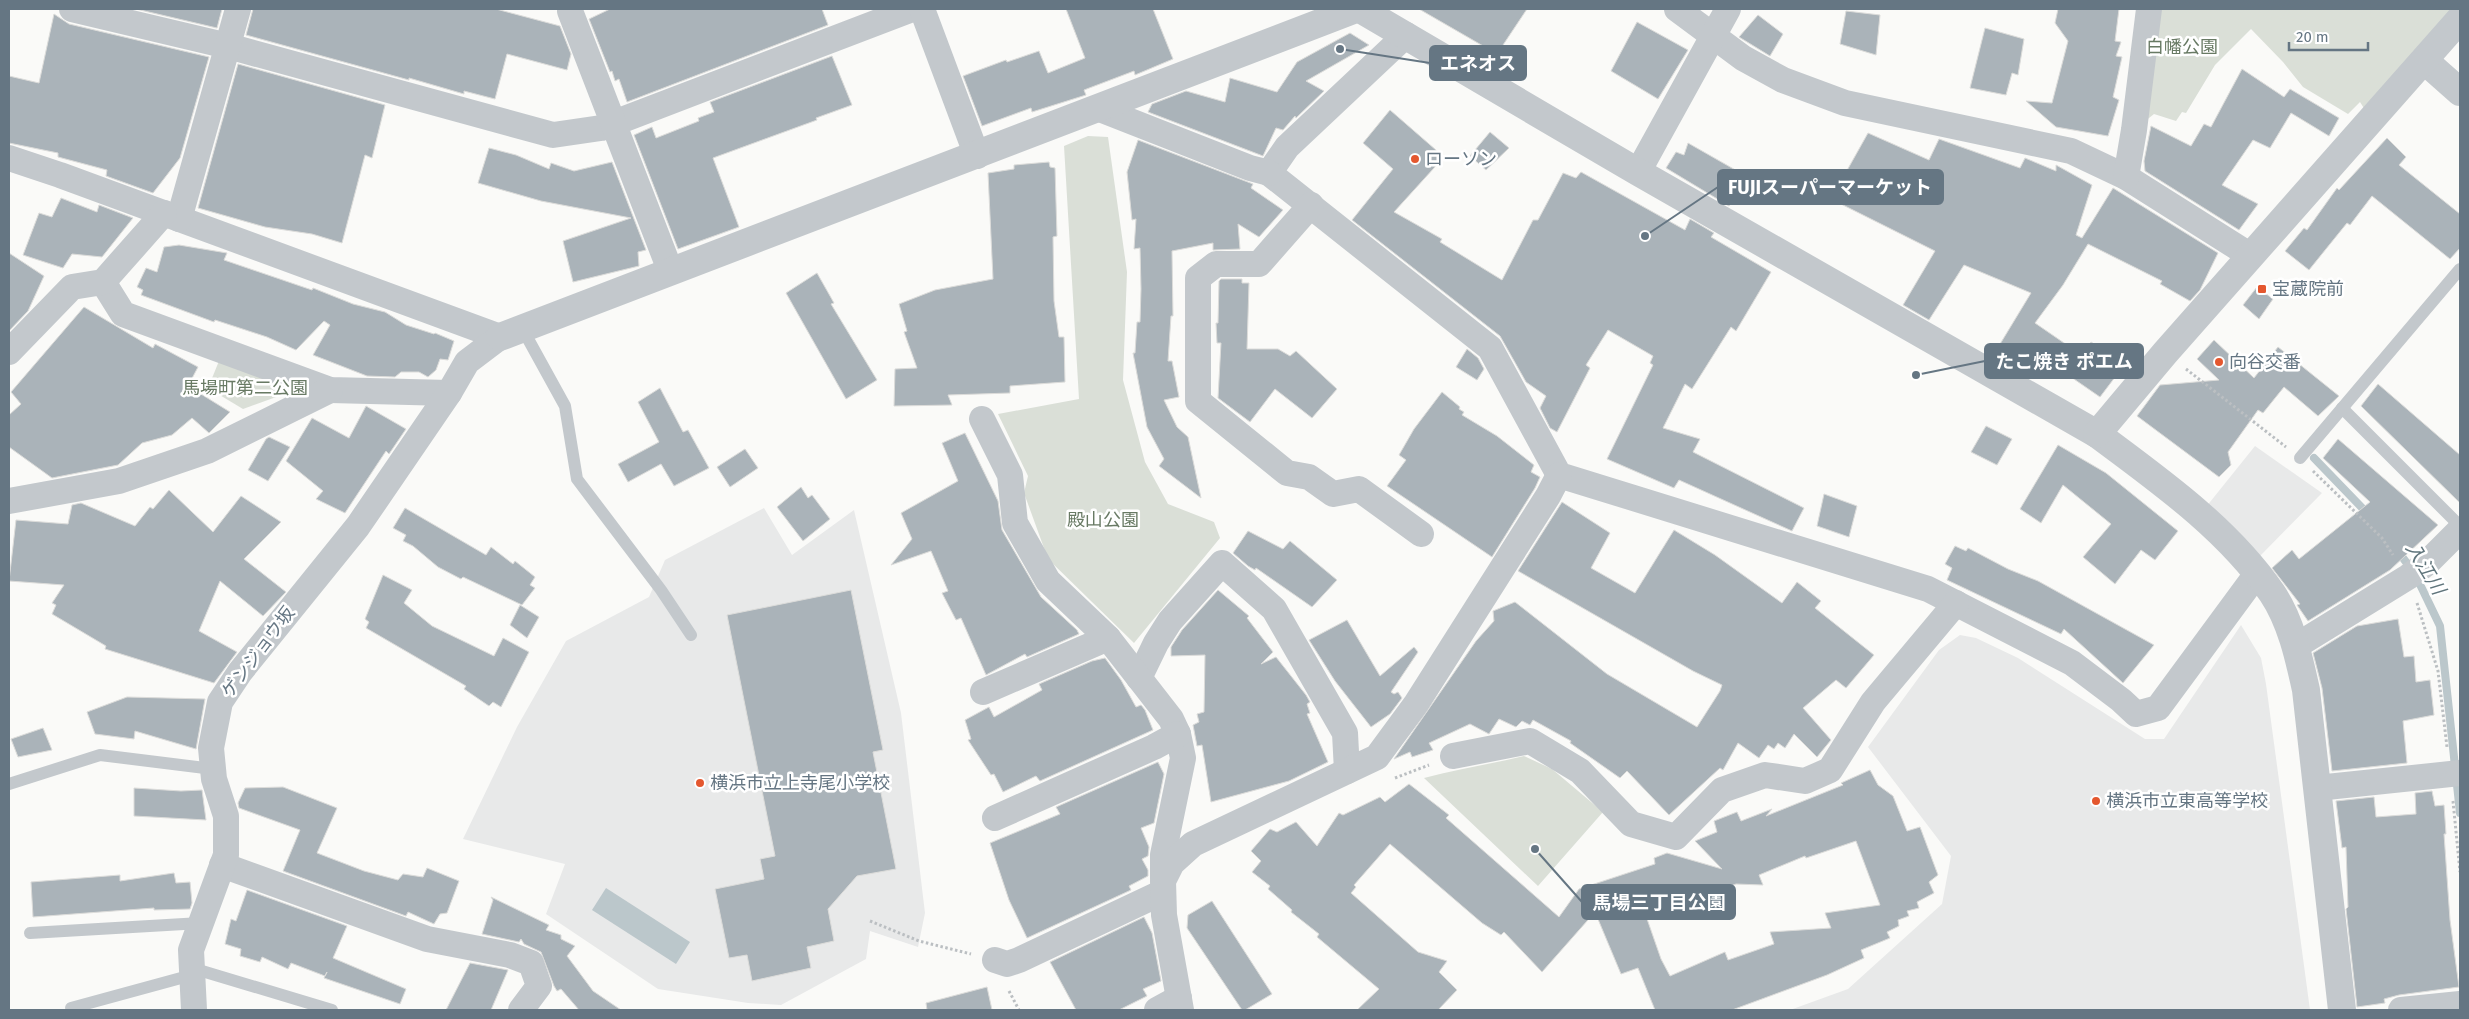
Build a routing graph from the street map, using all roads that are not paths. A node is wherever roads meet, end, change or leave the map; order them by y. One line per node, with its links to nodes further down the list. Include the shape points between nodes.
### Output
1 (72, 9): 14 (street)
2 (238, 9): 14 (street)
3 (570, 9): 18 (street)
4 (912, 9): 18 (street)
5 (922, 9): 19 (street)
6 (1356, 9): 17 (street)
7 (1360, 9): 12 (street)
8 (1677, 9): 13 (street)
9 (1728, 9): 13 (street)
10 (2149, 9): 23 (street)
11 (2460, 19): 15 (street)
12 (1406, 35): 21 (street); 22 (street, via 1287,147)
13 (1713, 36): 21 (street); 23 (street, via 1742,58 1782,80 1845,102 2071,151)
14 (228, 46): 18 (street, via 553,135); 25 (street)
15 (2425, 60): 16 (street); 26 (street)
16 (2460, 92)
17 (1096, 108): 19 (street); 22 (street)
18 (614, 123): 28 (street)
19 (977, 156): 28 (street)
20 (9, 158): 25 (street)
21 (1638, 172): 36 (street)
22 (1269, 173): 24 (street)
23 (2126, 177): 26 (street)
24 (1311, 205): 38 (street, via 1490,348); 41 (street, via 1259,264 1216,264 1198,278 1198,401 1287,473 1309,476 1332,494 1358,489)
25 (171, 216): 29 (street); 30 (street)
26 (2251, 256): 36 (street)
27 (2460, 269): 34 (lane)
28 (670, 270): 30 (street)
29 (103, 282): 31 (street, via 72,287); 32 (street, via 123,314)
30 (511, 333): 33 (street, ゲンジョウ坂, via 467,362); 45 (lane, via 565,406 577,479)
31 (9, 352)
32 (330, 390): 33 (street); 39 (street, via 198,454 119,481)
33 (449, 393): 52 (street, ゲンジョウ坂, via 358,526 240,672 220,702 211,748)
34 (2342, 408): 37 (lane); 40 (lane)
35 (982, 420): 46 (street, via 1010,475 1015,523 1048,581)
36 (2097, 434): 43 (street, via 2164,484 2226,539)
37 (2300, 458)
38 (1559, 475): 44 (street, via 1928,589); 53 (street, via 1416,704 1377,757)
39 (9, 501)
40 (2460, 526)
41 (1403, 530)
42 (2460, 530): 47 (street, via 2428,563)
43 (2256, 574): 44 (street, via 2158,708 2136,714 2072,663); 47 (street, via 2273,595)
44 (1956, 603): 51 (street, via 1873,702 1830,770 1804,781 1765,775 1722,790 1676,837 1631,824 1580,771 1530,740)
45 (691, 635)
46 (1108, 638): 48 (street); 49 (street)
47 (2296, 646): 56 (street, via 2306,690)
48 (1139, 678): 50 (street, via 1171,719); 53 (street, via 1170,621 1222,563 1274,609 1345,733)
49 (983, 692)
50 (1178, 734): 57 (street); 59 (street, via 1183,758 1163,855)
51 (1453, 756)
52 (213, 769): 55 (lane, via 100,754); 58 (street, ゲンジョウ坂, via 226,816 226,855)
53 (1347, 771): 59 (street, via 1193,844 1172,863)
54 (2460, 773): 56 (street)
55 (9, 784)
56 (2317, 788): 70 (street)
57 (995, 818)
58 (222, 865): 60 (street, ゲンジョウ坂); 69 (street, via 426,939 510,955 531,963 539,986)
59 (1163, 886): 62 (street, via 1019,960 1006,964); 65 (street)
60 (201, 923): 61 (lane); 63 (street, ゲンジョウ坂, via 190,950)
61 (30, 933)
62 (995, 960)
63 (192, 971): 66 (lane); 67 (street, ゲンジョウ坂); 68 (lane)
64 (2460, 1004): 71 (street)
65 (1172, 1006)
66 (70, 1008)
67 (194, 1010)
68 (332, 1010)
69 (521, 1010)
70 (2342, 1010)
71 (2401, 1010)

